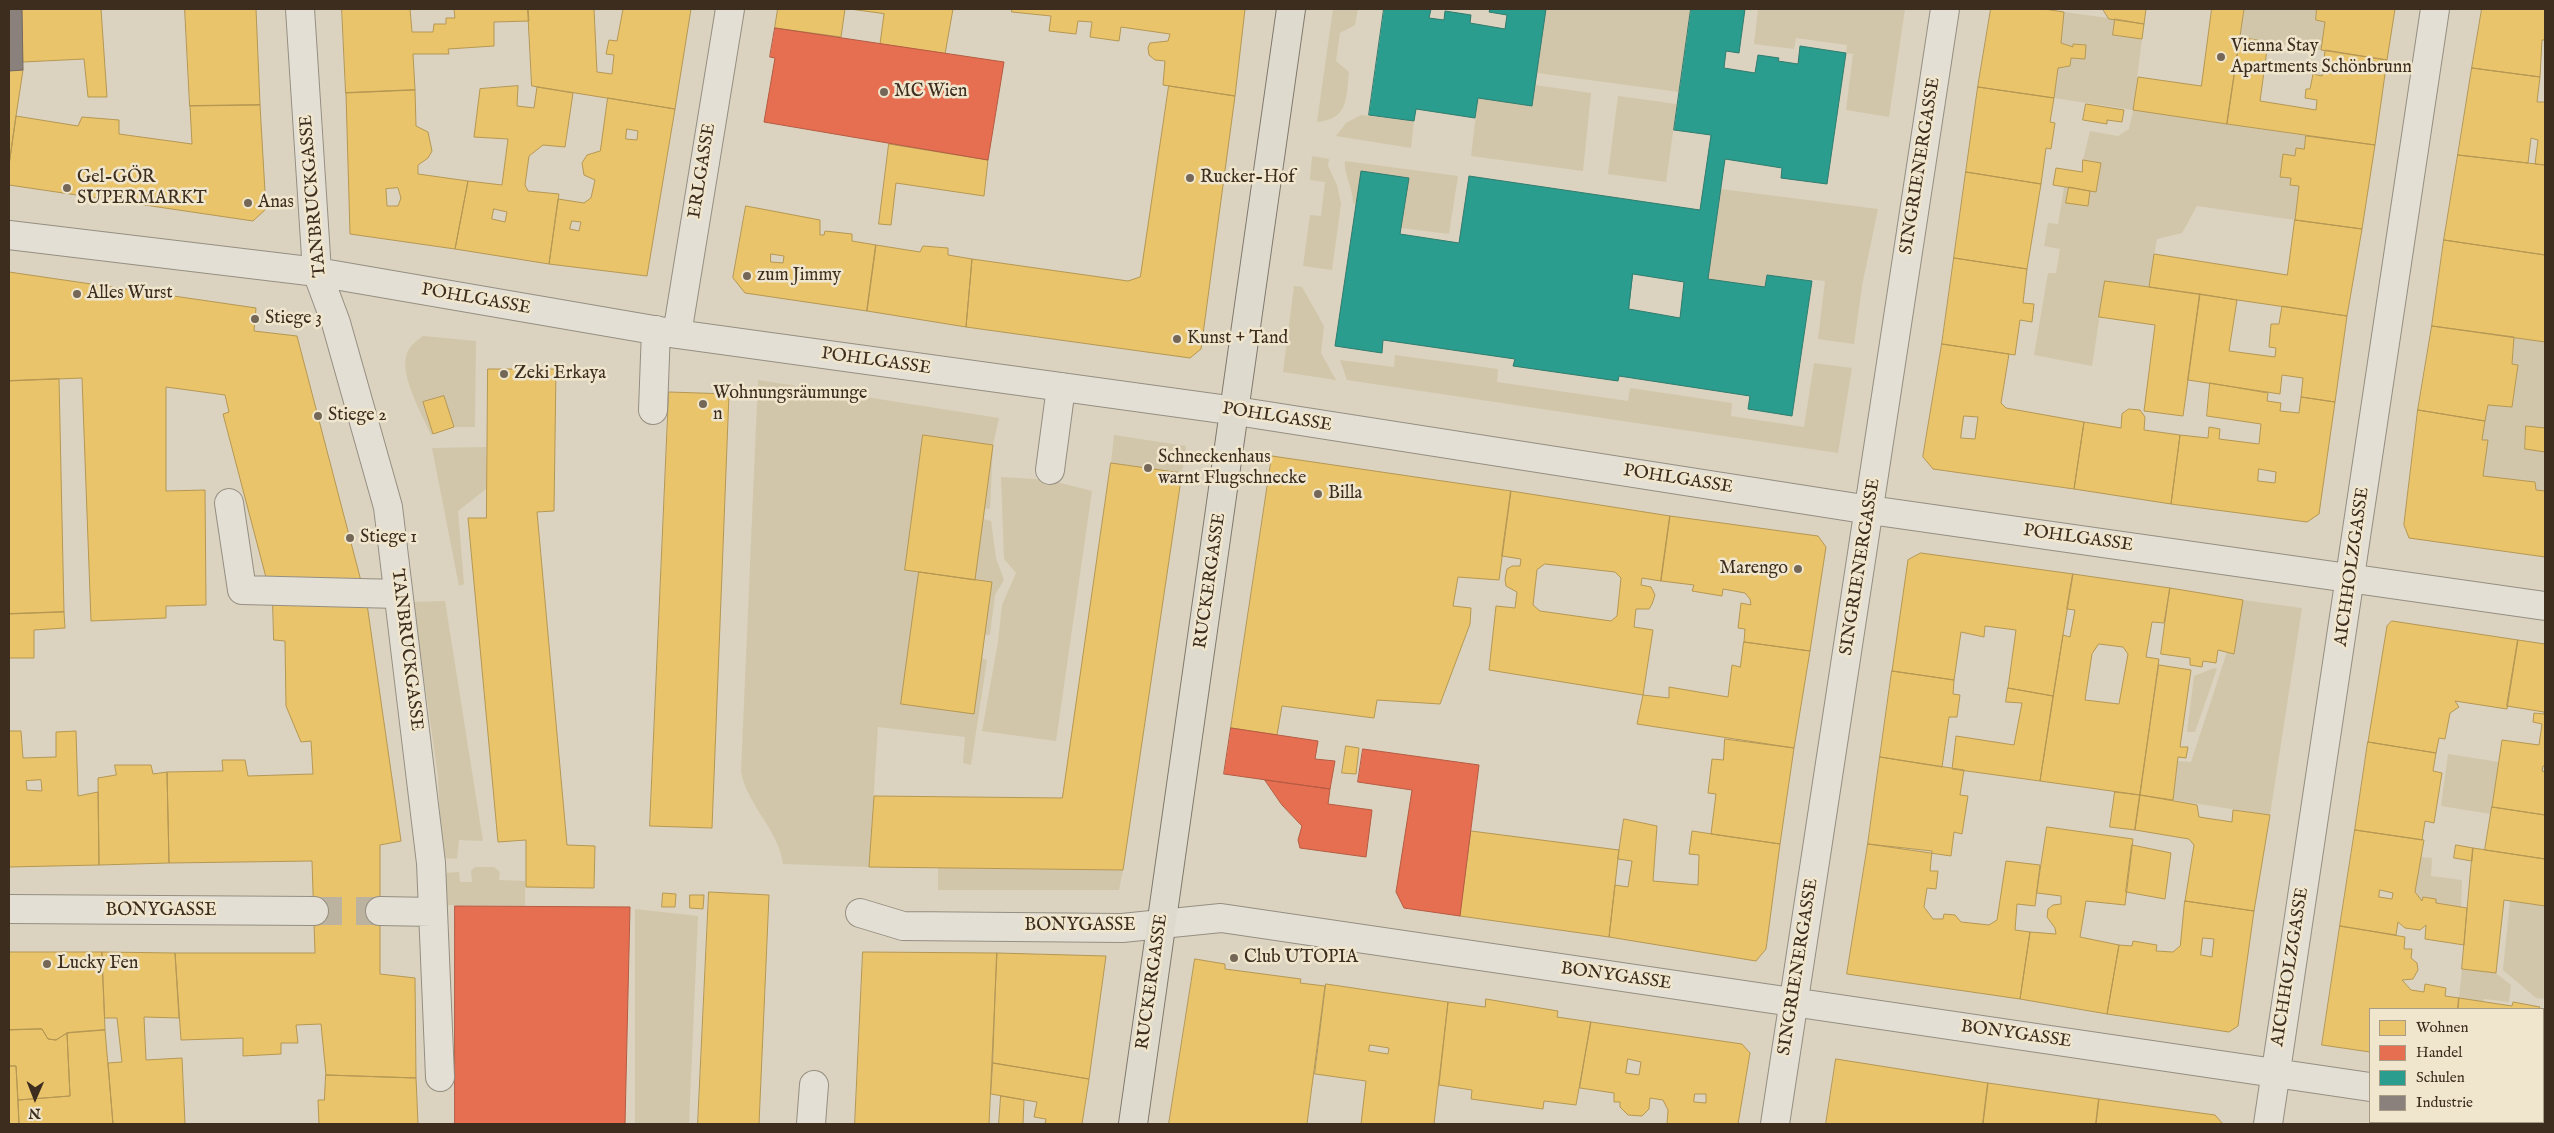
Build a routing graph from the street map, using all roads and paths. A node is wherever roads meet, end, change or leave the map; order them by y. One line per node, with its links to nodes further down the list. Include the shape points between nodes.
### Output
1 (300, 9): 7 (street, TANBRUCKGASSE)
2 (730, 9): 8 (street, ERLGASSE)
3 (1292, 9): 11 (main road, RUCKERGASSE)
4 (1945, 9): 14 (street, SINGRIENERGASSE)
5 (2435, 9): 15 (street, AICHHOLZGASSE)
6 (9, 235): 7 (street, POHLGASSE)
7 (317, 272): 8 (street, POHLGASSE); 16 (street, TANBRUCKGASSE, via 336,324 388,506)
8 (666, 332): 9 (street, POHLGASSE); 10 (street, ERLGASSE)
9 (1060, 387): 11 (street, POHLGASSE); 12 (street)
10 (653, 410)
11 (1236, 411): 14 (street, POHLGASSE); 23 (main road, RUCKERGASSE)
12 (1050, 470)
13 (229, 503): 16 (street, via 242,590)
14 (1870, 510): 15 (street, POHLGASSE); 24 (street, SINGRIENERGASSE)
15 (2351, 577): 17 (street, POHLGASSE); 25 (street, AICHHOLZGASSE)
16 (398, 594): 21 (street, TANBRUCKGASSE, via 422,777)
17 (2545, 606)
18 (9, 909): 19 (street, BONYGASSE)
19 (314, 911)
20 (380, 911): 21 (street)
21 (433, 912): 26 (street, TANBRUCKGASSE)
22 (860, 913): 23 (street, BONYGASSE, via 902,926 1122,928)
23 (1162, 924): 24 (street, BONYGASSE, via 1221,918); 30 (main road, RUCKERGASSE)
24 (1793, 1004): 25 (street, BONYGASSE); 31 (street, SINGRIENERGASSE)
25 (2275, 1072): 28 (street, BONYGASSE); 32 (street, AICHHOLZGASSE)
26 (440, 1077)
27 (814, 1084): 29 (street)
28 (2369, 1087)
29 (811, 1124)
30 (1134, 1124)
31 (1775, 1124)
32 (2268, 1124)

